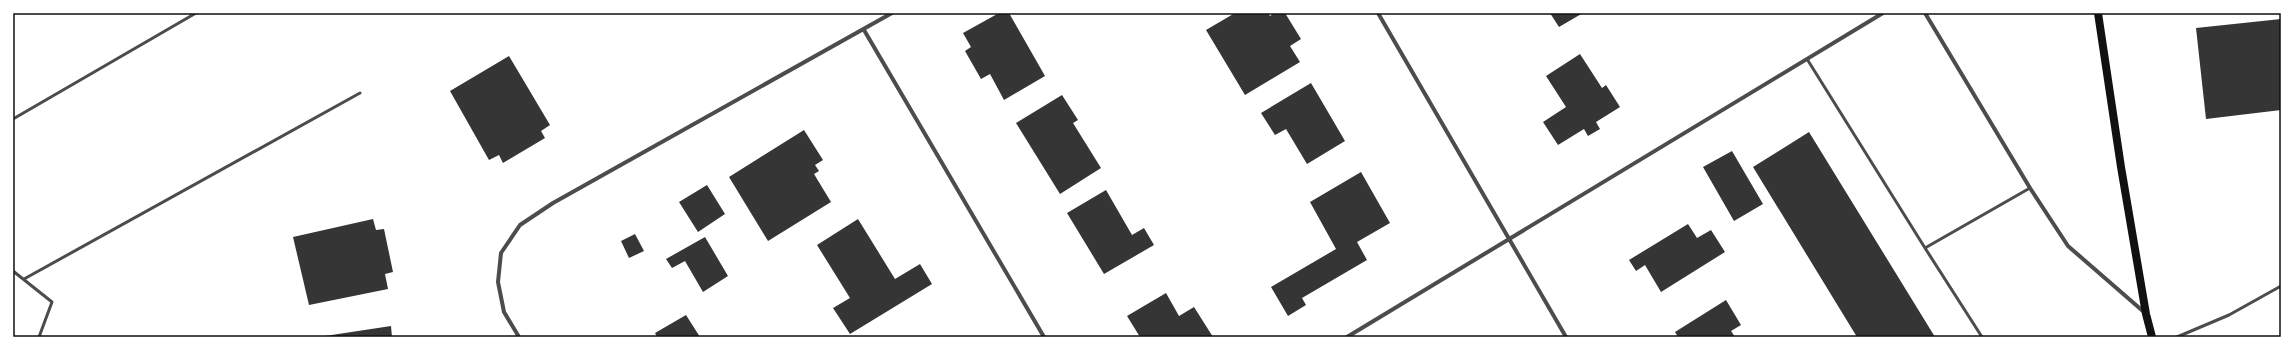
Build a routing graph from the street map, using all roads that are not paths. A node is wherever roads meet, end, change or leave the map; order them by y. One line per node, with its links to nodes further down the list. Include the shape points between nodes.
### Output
1 (196, 13): 10 (lane)
2 (892, 13): 7 (street)
3 (1378, 13): 12 (street)
4 (1883, 13): 8 (street)
5 (1925, 13): 11 (street)
6 (2098, 13): 17 (main road)
7 (864, 30): 19 (street, via 553,203 520,225 502,253 498,282 504,312); 20 (street)
8 (1807, 59): 12 (street); 13 (lane)
9 (360, 94): 15 (lane)
10 (13, 119)
11 (2030, 188): 13 (lane); 17 (street, via 2068,246)
12 (1509, 240): 21 (street); 22 (street)
13 (1925, 248): 23 (lane)
14 (13, 271): 15 (lane)
15 (24, 279): 18 (lane, via 52,302)
16 (2281, 286): 25 (lane, via 2229,315)
17 (2146, 314): 24 (main road)
18 (39, 337)
19 (519, 337)
20 (1044, 337)
21 (1347, 337)
22 (1566, 337)
23 (1982, 337)
24 (2152, 337)
25 (2177, 337)

